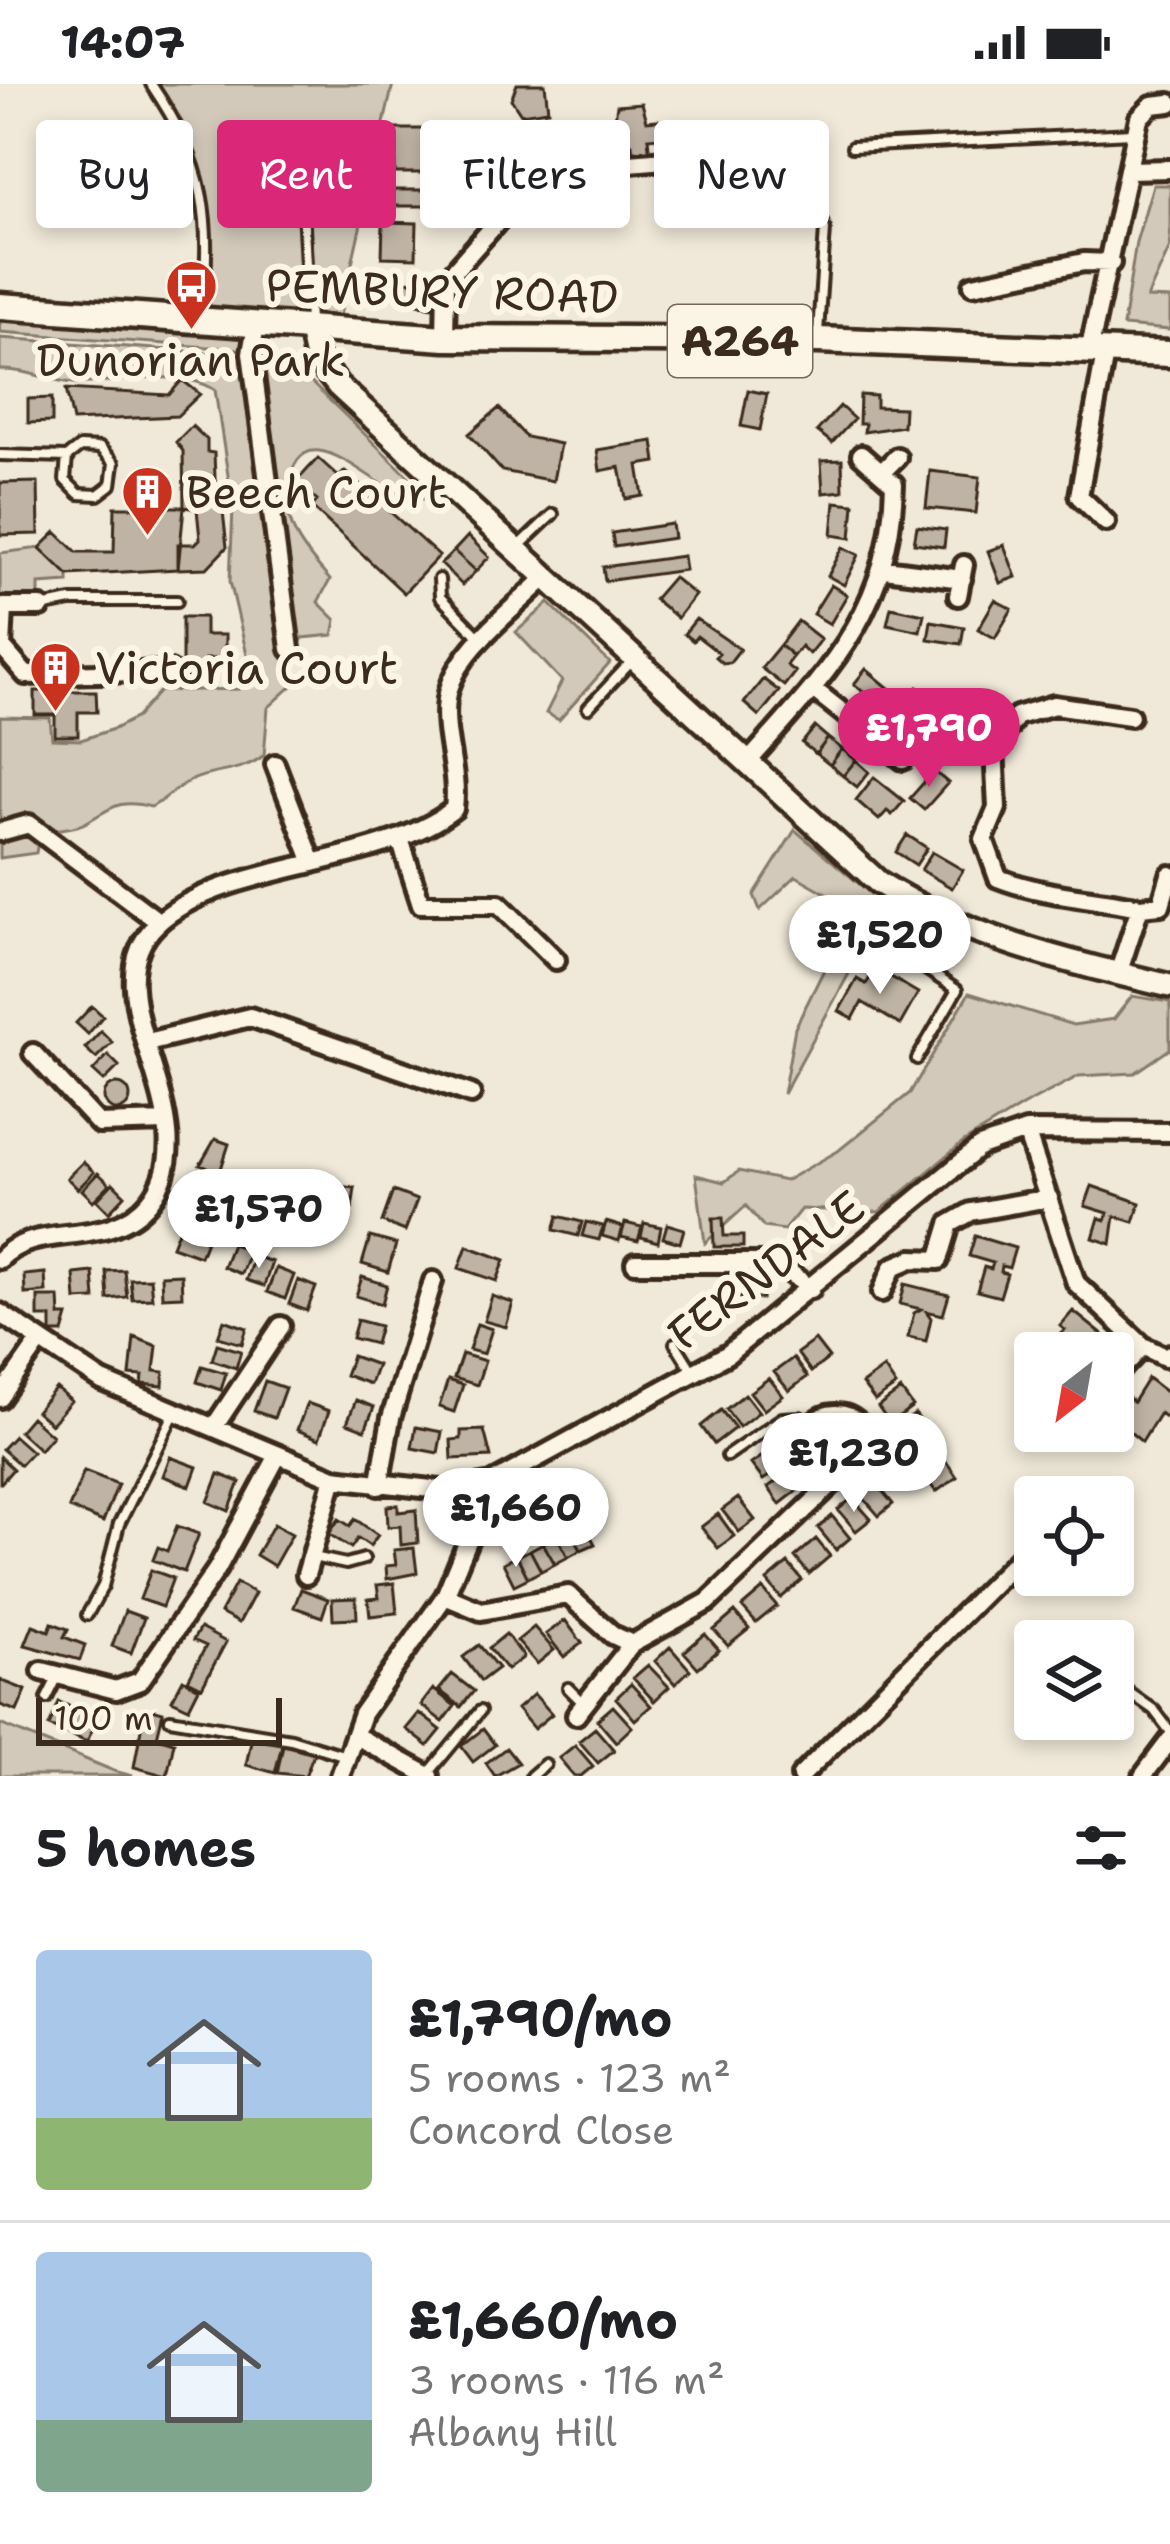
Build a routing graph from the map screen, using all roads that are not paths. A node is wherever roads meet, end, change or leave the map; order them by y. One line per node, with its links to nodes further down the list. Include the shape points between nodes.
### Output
1 (152, 84): 13 (lane, via 197,171 210,236)
2 (1170, 103): 3 (street, via 1152,105)
3 (1135, 133): 4 (lane); 6 (street)
4 (852, 147)
5 (1170, 169): 6 (street)
6 (1128, 170): 10 (street)
7 (304, 228): 15 (lane)
8 (493, 228): 16 (street, via 446,280)
9 (824, 228): 17 (lane)
10 (1111, 262): 11 (street); 18 (street)
11 (973, 285)
12 (0, 306): 13 (main road, PEMBURY ROAD / A264)
13 (202, 321): 14 (main road, PEMBURY ROAD / A264)
14 (256, 326): 15 (main road, PEMBURY ROAD / A264); 36 (street, via 251,353)
15 (310, 330): 16 (main road, PEMBURY ROAD / A264); 27 (street, via 316,358 338,386)
16 (445, 338): 17 (main road, PEMBURY ROAD / A264)
17 (818, 340): 18 (main road, PEMBURY ROAD / A264)
18 (1098, 348): 19 (main road, PEMBURY ROAD / A264); 26 (street, via 1078,496)
19 (1170, 354)
20 (0, 455): 23 (lane)
21 (861, 455): 24 (street)
22 (897, 457): 24 (street)
23 (68, 458): 23 (lane, via 65,480 79,494 98,495 111,484 114,463 105,451 88,445)
24 (883, 471): 28 (street, via 894,484)
25 (553, 514): 27 (lane)
26 (1106, 523)
27 (516, 549): 29 (street)
28 (885, 569): 31 (street); 39 (street, via 863,619)
29 (546, 577): 35 (street); 37 (street)
30 (440, 579): 35 (lane, via 440,597)
31 (961, 580)
32 (177, 601): 33 (lane)
33 (41, 607): 34 (street)
34 (2, 608): 38 (street, via 2,647 26,675)
35 (484, 640): 48 (street, via 453,677 447,700 454,809)
36 (290, 649)
37 (633, 660): 40 (lane); 45 (street)
38 (170, 671)
39 (813, 689): 43 (street); 45 (street)
40 (588, 708)
41 (1130, 716): 53 (street, via 1054,705 1017,716 994,748 997,808 984,839 998,878 1040,894)
42 (895, 722): 43 (street)
43 (878, 741): 44 (street)
44 (903, 760)
45 (747, 763): 51 (street)
46 (275, 764): 49 (street)
47 (0, 832): 54 (street, via 29,824)
48 (400, 839): 49 (street); 55 (street, via 421,904 499,904)
49 (313, 863): 54 (street, via 219,890)
50 (1170, 875): 52 (street)
51 (902, 897): 56 (street, via 1000,941); 60 (lane, via 889,926 891,946 957,990)
52 (1166, 903): 53 (street)
53 (1140, 907): 56 (street)
54 (159, 922): 58 (street, via 133,968)
55 (556, 960)
56 (1118, 974): 57 (street)
57 (1170, 986)
58 (147, 1042): 61 (street, via 250,1017); 62 (street)
59 (33, 1052): 62 (street, via 99,1124)
60 (917, 1059)
61 (472, 1094)
62 (166, 1122): 66 (street, via 171,1154 148,1204 99,1234 34,1242)
63 (1027, 1131): 64 (street, FERNDALE); 65 (street); 69 (street, FERNDALE, via 980,1148)
64 (1170, 1132)
65 (1049, 1198): 70 (street, via 971,1212 950,1224 939,1260 892,1267); 75 (street, via 1076,1283)
66 (0, 1259)
67 (635, 1263): 69 (street, via 778,1263)
68 (433, 1281): 88 (street)
69 (811, 1289): 78 (street, FERNDALE)
70 (882, 1292)
71 (0, 1313): 73 (street, FERNDALE)
72 (281, 1326): 82 (street)
73 (39, 1342): 79 (street); 80 (street, FERNDALE, via 101,1381)
74 (675, 1343): 78 (lane)
75 (1143, 1346): 76 (street); 77 (street)
76 (1170, 1354)
77 (1134, 1356)
78 (693, 1373): 87 (street, FERNDALE)
79 (0, 1398)
80 (176, 1411): 82 (street, FERNDALE); 93 (lane, via 119,1524)
81 (811, 1426): 83 (lane, via 782,1418); 86 (street, via 803,1445 809,1465); 86 (street, via 839,1414 865,1431 864,1463)
82 (214, 1427): 84 (street, FERNDALE)
83 (727, 1456)
84 (277, 1457): 85 (street, FERNDALE); 95 (street, via 217,1569 140,1681 116,1690)
85 (334, 1478): 88 (street, FERNDALE); 91 (street)
86 (837, 1479): 94 (street, via 708,1602)
87 (492, 1483): 88 (street, FERNDALE, via 449,1491); 92 (street)
88 (379, 1486)
89 (364, 1558): 91 (lane)
90 (1014, 1563): 109 (street)
91 (309, 1566)
92 (445, 1596): 94 (street, via 481,1611 568,1594); 102 (street, via 362,1714)
93 (88, 1615)
94 (632, 1644): 99 (street)
95 (50, 1675): 98 (lane)
96 (568, 1688): 99 (lane)
97 (1134, 1696): 103 (lane)
98 (47, 1698)
99 (580, 1710)
100 (480, 1711): 107 (lane)
101 (170, 1719): 104 (lane)
102 (356, 1736): 104 (street); 107 (street)
103 (1170, 1736): 110 (street)
104 (347, 1757): 106 (street)
105 (545, 1765): 108 (lane)
106 (340, 1776)
107 (428, 1776)
108 (531, 1776)
109 (801, 1776)
110 (1143, 1776)

